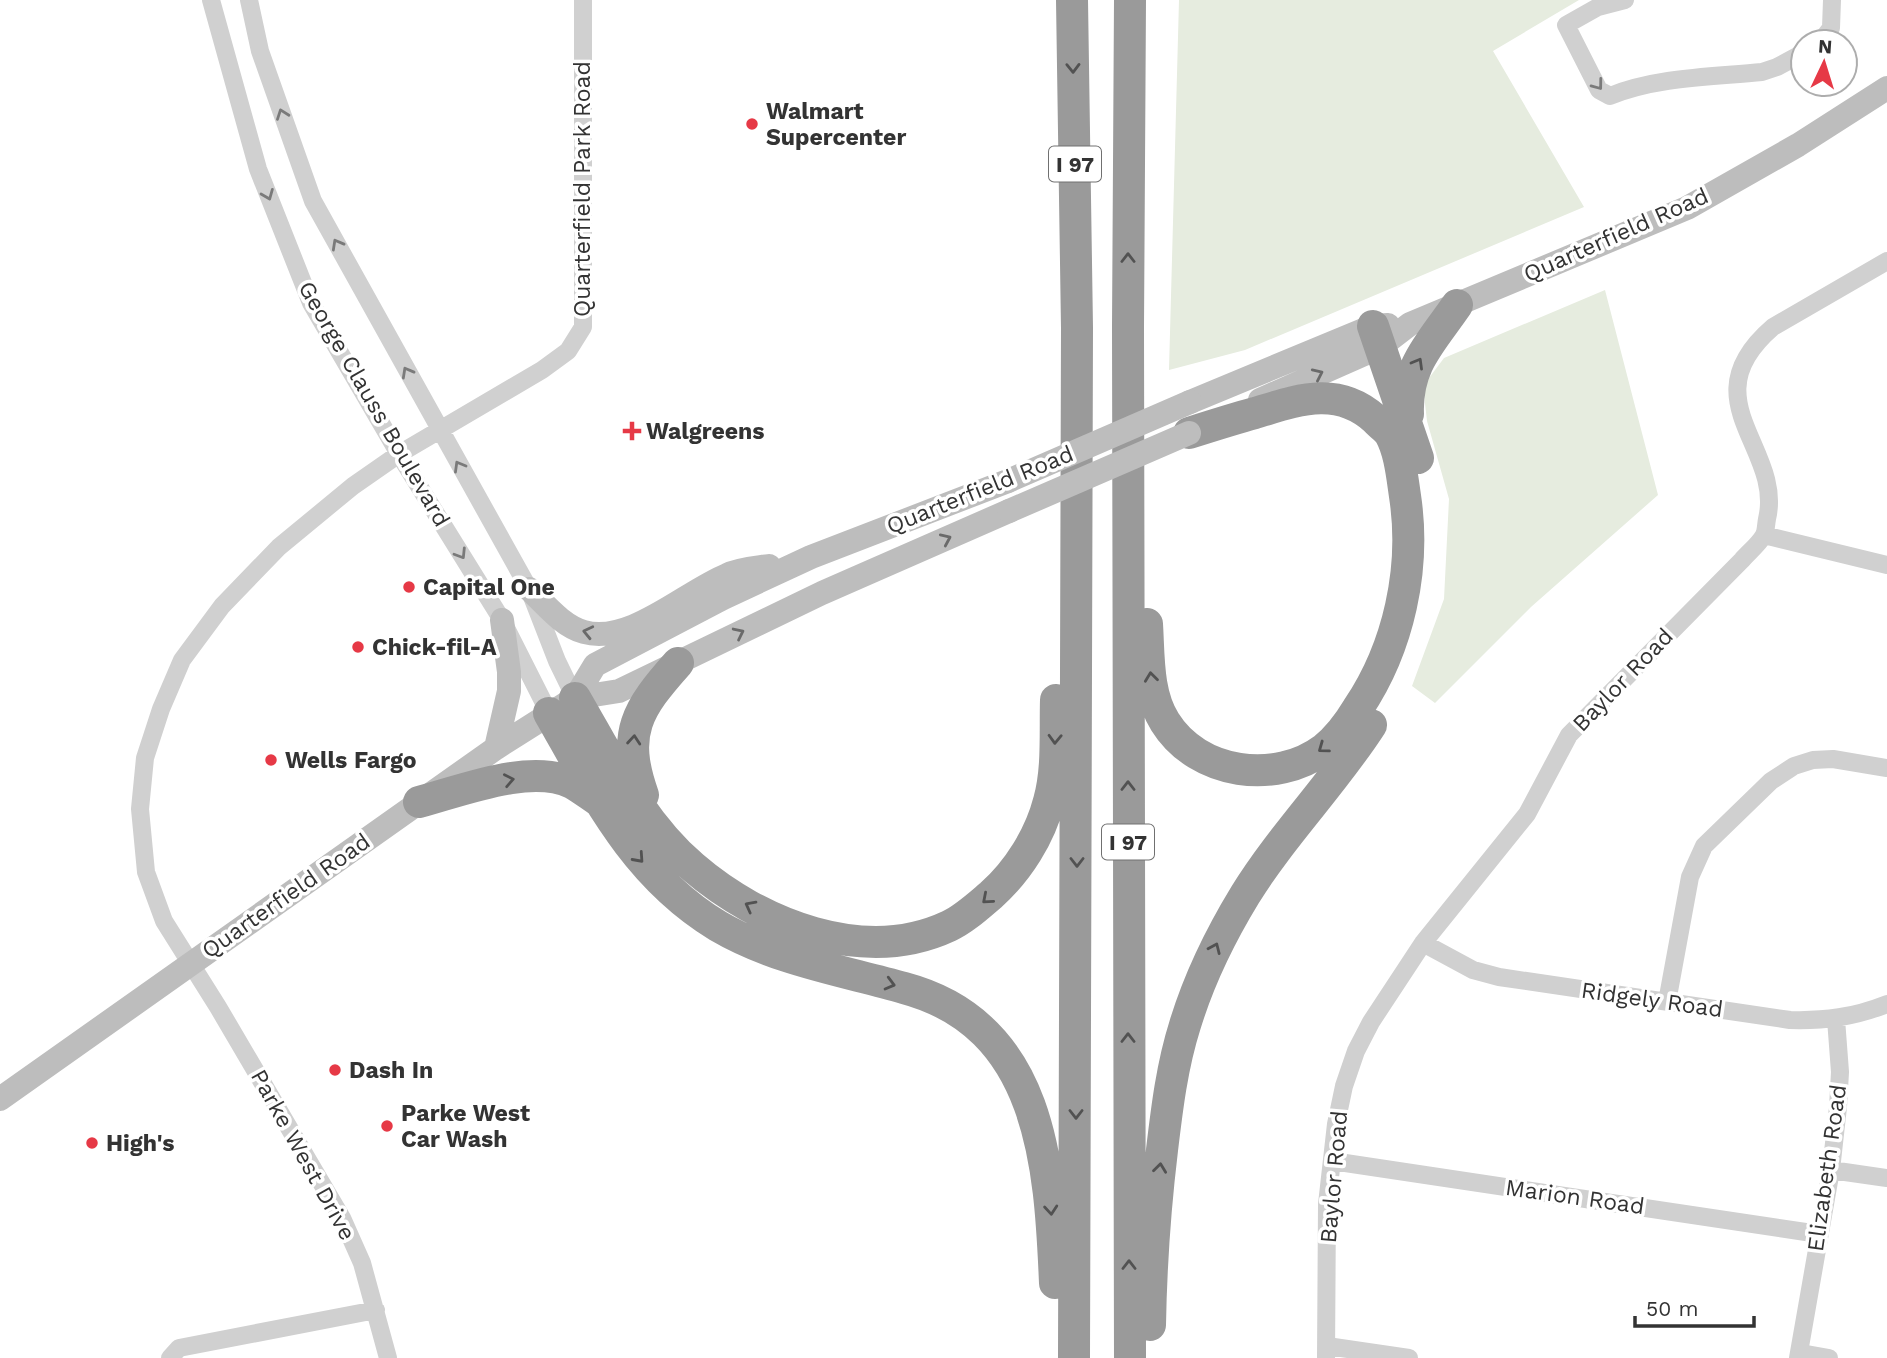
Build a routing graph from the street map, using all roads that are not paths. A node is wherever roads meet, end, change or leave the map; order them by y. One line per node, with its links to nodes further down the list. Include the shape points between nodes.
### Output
1 (211, 0): 19 (street, George Clauss Boulevard, one-way to 19, via 258,170 311,303)
2 (249, 0): 17 (street, George Clauss Boulevard, one-way to 2, via 313,201 260,51)
3 (583, 0): 17 (street, Quarterfield Park Road, via 583,327 568,351)
4 (1072, 0): 14 (highway, I 97, one-way to 14)
5 (1130, 0): 13 (highway, I 97, one-way to 5)
6 (1625, 0): 9 (street, one-way to 9, via 1598,7 1566,25 1599,90 1610,96 1649,83 1762,72)
7 (1832, 0): 8 (street)
8 (1831, 28)
9 (1789, 61)
10 (1887, 88): 12 (main road, Quarterfield Road, via 1688,208)
11 (1887, 261): 20 (street, via 1773,327 1749,353 1737,389 1738,406 1770,494)
12 (1457, 305): 15 (main road, Quarterfield Road); 16 (highway, one-way to 12, via 1416,365)
13 (1128, 327): 16 (highway, one-way to 13, via 1409,538 1406,577 1397,620 1371,689 1324,750 1299,763 1265,770 1228,768 1201,757 1180,740 1164,722 1153,695); 49 (highway, I 97, one-way to 13)
14 (1077, 328): 31 (highway, one-way to 31, via 1053,779 1037,834 1007,878 950,926 902,941 838,939 772,918 730,895 692,867); 48 (highway, I 97, one-way to 48)
15 (1367, 340): 16 (highway); 18 (main road, Quarterfield Road, one-way to 15); 21 (main road, Quarterfield Road, bridge, via 1190,402 1008,481)
16 (1399, 431): 18 (highway, via 1348,402 1317,398 1299,399); 50 (highway, one-way to 16, via 1158,1184 1174,1067 1185,1024 1222,934 1246,892 1364,736 1389,697 1418,624 1426,579 1427,495)
17 (440, 432): 19 (street, Quarterfield Park Road); 23 (street, George Clauss Boulevard, one-way to 17)
18 (1189, 433): 25 (main road, Quarterfield Road, one-way to 18, bridge, via 822,593)
19 (399, 454): 24 (street, George Clauss Boulevard, one-way to 24); 33 (street, Quarterfield Park Road, via 279,547 222,606 182,660 161,709 145,758 141,795 146,873 164,922)
20 (1764, 535): 22 (street); 32 (street, Baylor Road, via 1569,735 1527,814)
21 (811, 557): 23 (main road, one-way to 23, via 728,574 617,633 581,632); 26 (main road, Quarterfield Road, via 595,665)
22 (1887, 565)
23 (529, 589): 26 (street, George Clauss Boulevard, via 557,661)
24 (502, 620): 26 (street, George Clauss Boulevard); 27 (main road, via 509,691)
25 (678, 663): 26 (main road, Quarterfield Road, via 619,691); 31 (highway, one-way to 25, via 636,775 633,739 636,722 652,692)
26 (562, 705): 27 (main road, Quarterfield Road); 30 (highway); 31 (highway)
27 (496, 748): 29 (main road, Quarterfield Road)
28 (1887, 768): 34 (street, via 1833,759 1794,766 1771,781 1704,846 1690,877)
29 (418, 802): 30 (highway, one-way to 30, via 533,776 571,783); 33 (main road, Quarterfield Road)
30 (600, 802): 47 (highway, one-way to 47, via 630,848 660,881 717,925 786,958 908,989 944,1004 973,1022 1000,1048 1020,1078 1044,1150)
31 (655, 829)
32 (1423, 943): 34 (street, Ridgely Road, via 1473,970 1499,977); 38 (street, Baylor Road, via 1356,1051 1339,1111)
33 (191, 963): 37 (main road, Quarterfield Road); 42 (street, Parke West Drive, via 342,1218)
34 (1667, 1002): 36 (street, Ridgely Road, via 1790,1020)
35 (1887, 1004): 36 (street, Ridgely Road)
36 (1836, 1019): 39 (street, Elizabeth Road, via 1840,1072)
37 (0, 1099)
38 (1332, 1161): 41 (street, Marion Road); 43 (street, Baylor Road, via 1327,1204)
39 (1831, 1170): 40 (street); 41 (street, Elizabeth Road)
40 (1887, 1178)
41 (1819, 1234): 44 (street, Elizabeth Road)
42 (376, 1310): 45 (street, via 179,1348); 46 (street, Parke West Drive)
43 (1327, 1352): 51 (street)
44 (1800, 1355): 52 (street)
45 (170, 1358)
46 (388, 1358)
47 (1059, 1358)
48 (1074, 1358)
49 (1130, 1358)
50 (1149, 1358)
51 (1409, 1358)
52 (1829, 1358)

